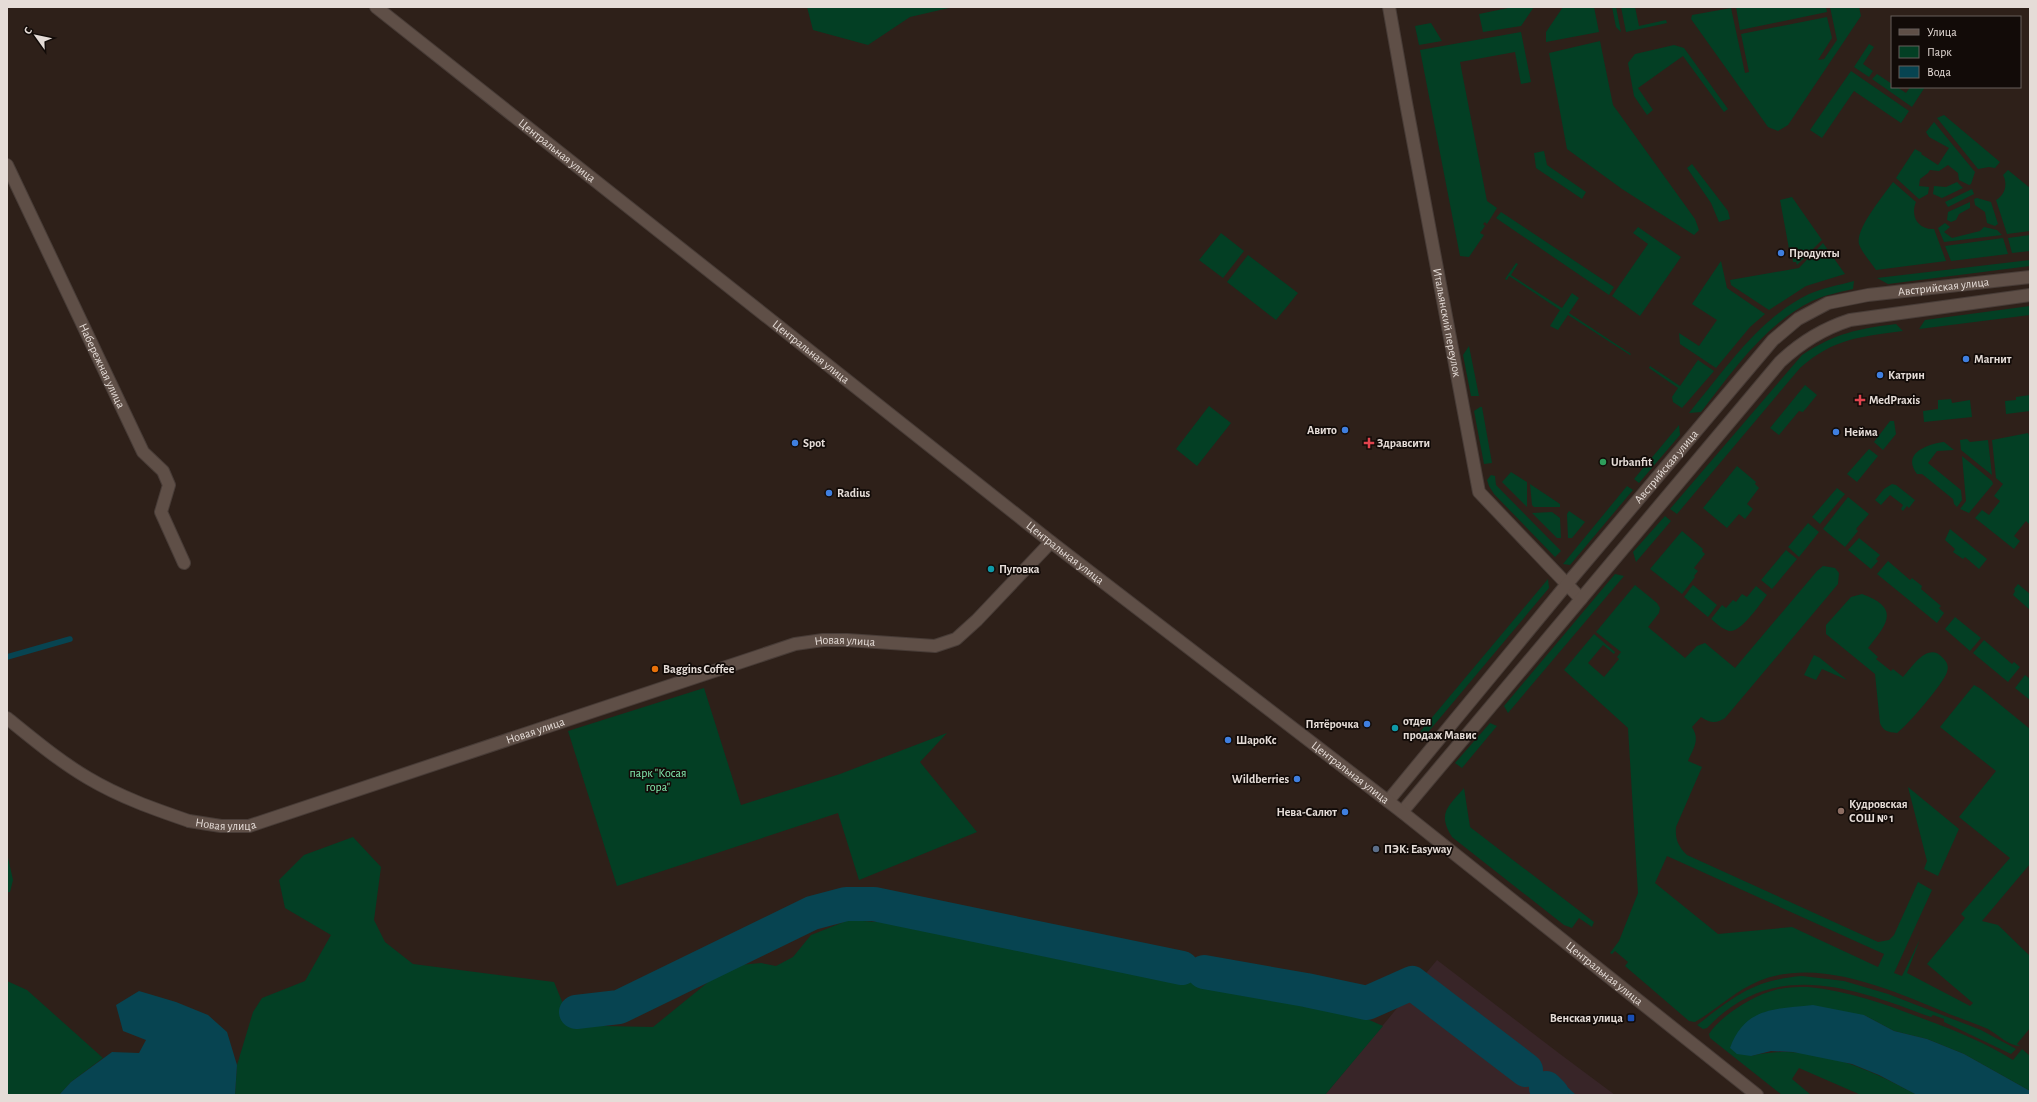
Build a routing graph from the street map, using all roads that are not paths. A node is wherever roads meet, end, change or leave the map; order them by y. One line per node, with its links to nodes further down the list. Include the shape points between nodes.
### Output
1 (376, 7): 6 (street, Центральная улица)
2 (1389, 7): 8 (street, Итальянский переулок, via 1479,492)
3 (7, 165): 7 (street, Набережная улица, via 143,452 163,471 169,485 161,512)
4 (2030, 277): 8 (street, Австрийская улица, via 1868,295 1828,303 1798,319 1773,340)
5 (2030, 295): 9 (street, Австрийская улица, via 1850,320 1830,327 1796,347 1780,362)
6 (1051, 542): 10 (street, Новая улица, via 956,639 935,646 847,640 795,644 249,826 221,826 189,821 148,807 86,777); 11 (street, Центральная улица)
7 (184, 563)
8 (1567, 584): 9 (street, Итальянский переулок); 11 (street, Австрийская улица)
9 (1581, 599): 12 (street, Австрийская улица)
10 (7, 718)
11 (1388, 801): 12 (street, Центральная улица)
12 (1402, 812): 13 (street, Центральная улица)
13 (1757, 1095)

